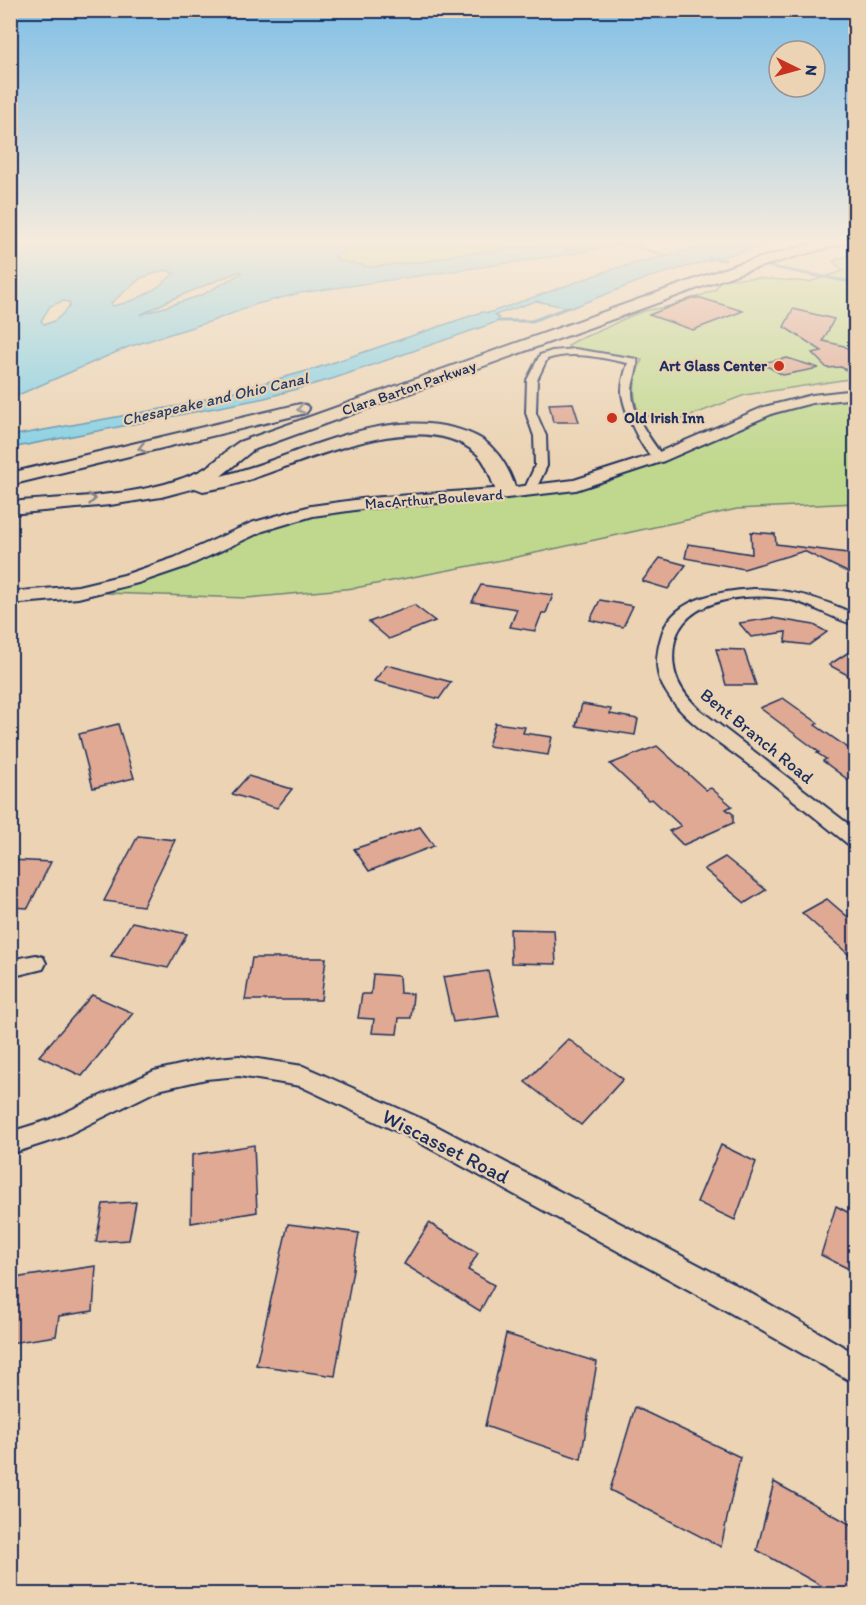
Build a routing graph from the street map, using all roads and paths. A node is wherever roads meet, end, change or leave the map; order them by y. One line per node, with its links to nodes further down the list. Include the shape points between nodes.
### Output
1 (598, 314): 3 (highway, Clara Barton Parkway)
2 (615, 314): 8 (highway, Clara Barton Parkway)
3 (537, 336): 4 (highway); 6 (highway, Clara Barton Parkway)
4 (509, 342)
5 (451, 361): 6 (highway)
6 (385, 388): 11 (highway, Clara Barton Parkway, one-way to 11)
7 (855, 394): 10 (main road, MacArthur Boulevard, via 769,410)
8 (263, 440): 9 (highway, via 250,454 256,460 277,462); 13 (highway, Clara Barton Parkway, via 239,450 207,476)
9 (303, 456): 13 (highway, via 228,481); 14 (highway, via 372,434 440,432 464,438 485,451 500,473)
10 (658, 458): 12 (main road, MacArthur Boulevard, via 576,485); 12 (street, via 649,448 627,397 627,381 634,361 560,352 543,357 532,380 531,413 540,436 541,466)
11 (10, 479)
12 (530, 490): 14 (main road, MacArthur Boulevard)
13 (155, 492): 15 (highway, Clara Barton Parkway, one-way to 13)
14 (507, 493): 16 (main road, MacArthur Boulevard, via 311,511 258,527 181,562 131,579 78,592)
15 (10, 508)
16 (10, 598)
17 (855, 621): 18 (street, Bent Branch Road, via 825,605 789,595 770,592 717,597 679,618 669,632 663,668 673,689 697,716)
18 (855, 840)
19 (36, 963): 20 (street)
20 (10, 969)
21 (10, 1143): 22 (street, Wiscasset Road, via 54,1129 154,1081 206,1069 238,1066 303,1076 435,1138 721,1292)
22 (855, 1370)

